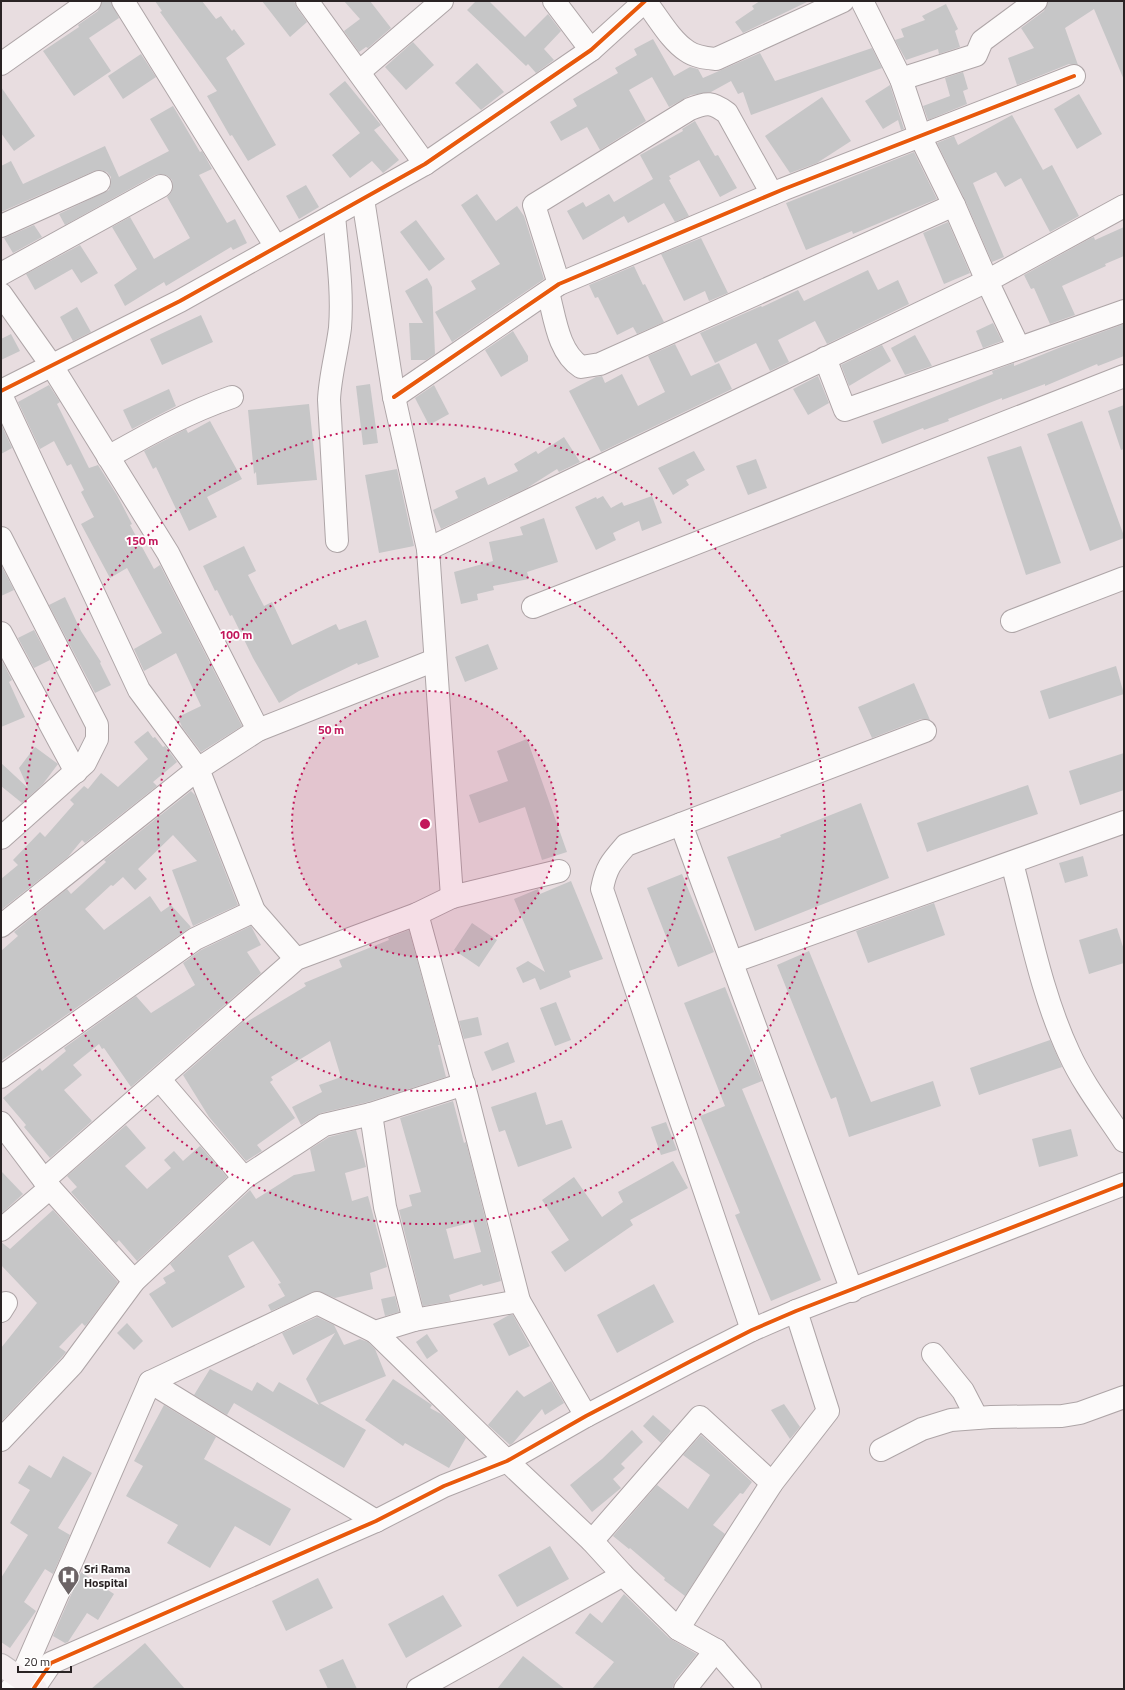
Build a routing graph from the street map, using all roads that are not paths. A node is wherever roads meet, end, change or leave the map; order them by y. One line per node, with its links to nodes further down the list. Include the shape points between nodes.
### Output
1 (90, 1): 11 (street)
2 (123, 1): 25 (street)
3 (307, 1): 12 (street)
4 (442, 1): 12 (street)
5 (554, 1): 10 (street)
6 (645, 1): 7 (street, via 674,39 687,51 700,57 716,59); 10 (street)
7 (843, 1)
8 (862, 1): 14 (street)
9 (1036, 1): 14 (street, via 982,41 976,55)
10 (590, 50): 16 (street)
11 (1, 64)
12 (359, 72): 16 (street)
13 (1074, 76): 15 (street)
14 (901, 79): 15 (street)
15 (920, 136): 19 (street); 21 (street)
16 (425, 164): 20 (street)
17 (99, 182): 24 (street)
18 (161, 186): 26 (street)
19 (772, 194): 28 (street); 28 (street, via 727,113 716,105 704,103 697,106 534,205)
20 (363, 199): 23 (street); 38 (street)
21 (954, 205): 27 (street); 28 (street, via 600,364 581,367 573,362 562,345)
22 (1124, 206): 27 (street)
23 (334, 214): 25 (street); 41 (street, via 340,321 330,377 329,400)
24 (1, 226)
25 (276, 247): 33 (street, via 180,301)
26 (1, 274)
27 (987, 281): 31 (street); 32 (street)
28 (553, 288): 38 (street)
29 (1, 294): 33 (street)
30 (1124, 311): 31 (street)
31 (1019, 348): 32 (street, via 845,410)
32 (825, 358): 42 (street)
33 (52, 366): 35 (street); 39 (street)
34 (1124, 376): 44 (street)
35 (1, 391)
36 (1, 395): 50 (street, via 139,690)
37 (232, 397): 39 (street, via 159,428)
38 (394, 397): 42 (street)
39 (108, 457): 48 (street, via 168,553)
40 (1, 538): 51 (street, via 97,725 97,739 85,763)
41 (337, 541)
42 (428, 549): 47 (street)
43 (1124, 578): 45 (street)
44 (532, 606)
45 (1012, 621)
46 (1, 633): 51 (street)
47 (435, 660): 48 (street); 57 (street)
48 (258, 730): 50 (street)
49 (925, 731): 53 (street)
50 (198, 769): 58 (street); 60 (street)
51 (76, 772): 54 (street)
52 (1124, 822): 55 (street)
53 (681, 824): 62 (street); 78 (street, via 626,845 605,873 602,889)
54 (1, 838)
55 (1012, 862): 62 (street); 68 (street, via 1046,994 1060,1030 1084,1080)
56 (559, 871): 57 (street)
57 (452, 898): 59 (street)
58 (254, 911): 61 (street); 63 (street, via 195,939)
59 (417, 914): 61 (street); 65 (street)
60 (1, 926)
61 (296, 959): 64 (street)
62 (732, 962): 74 (street)
63 (1, 1077)
64 (160, 1080): 69 (street); 70 (street)
65 (464, 1084): 66 (street); 75 (street)
66 (371, 1114): 69 (street, via 324,1125); 77 (street, via 385,1207)
67 (1, 1123): 70 (street)
68 (1124, 1141)
69 (244, 1178): 73 (street)
70 (47, 1184): 72 (street); 73 (street)
71 (1124, 1184): 74 (street)
72 (1, 1230)
73 (134, 1281): 85 (street, via 72,1365)
74 (852, 1291): 76 (street)
75 (519, 1301): 77 (street); 83 (street)
76 (796, 1311): 78 (street); 88 (street, via 828,1411)
77 (414, 1320): 79 (street)
78 (752, 1330): 83 (street)
79 (375, 1332): 81 (street, via 317,1303); 87 (street)
80 (933, 1354): 84 (street, via 963,1391)
81 (150, 1382): 89 (street); 95 (street)
82 (1124, 1397): 84 (street, via 1080,1413 1062,1416)
83 (586, 1416): 87 (street)
84 (976, 1418): 86 (street, via 951,1420 922,1429)
85 (1, 1440)
86 (881, 1450)
87 (506, 1461): 89 (street, via 444,1486); 90 (street)
88 (772, 1483): 90 (street, via 700,1417); 92 (street)
89 (376, 1521): 95 (street, via 51,1663)
90 (592, 1541): 91 (street)
91 (623, 1575): 92 (street); 96 (street)
92 (678, 1629): 93 (street)
93 (716, 1650): 97 (street); 98 (street)
94 (1, 1665): 95 (main road)
95 (26, 1686)
96 (418, 1689)
97 (685, 1689)
98 (750, 1689)

